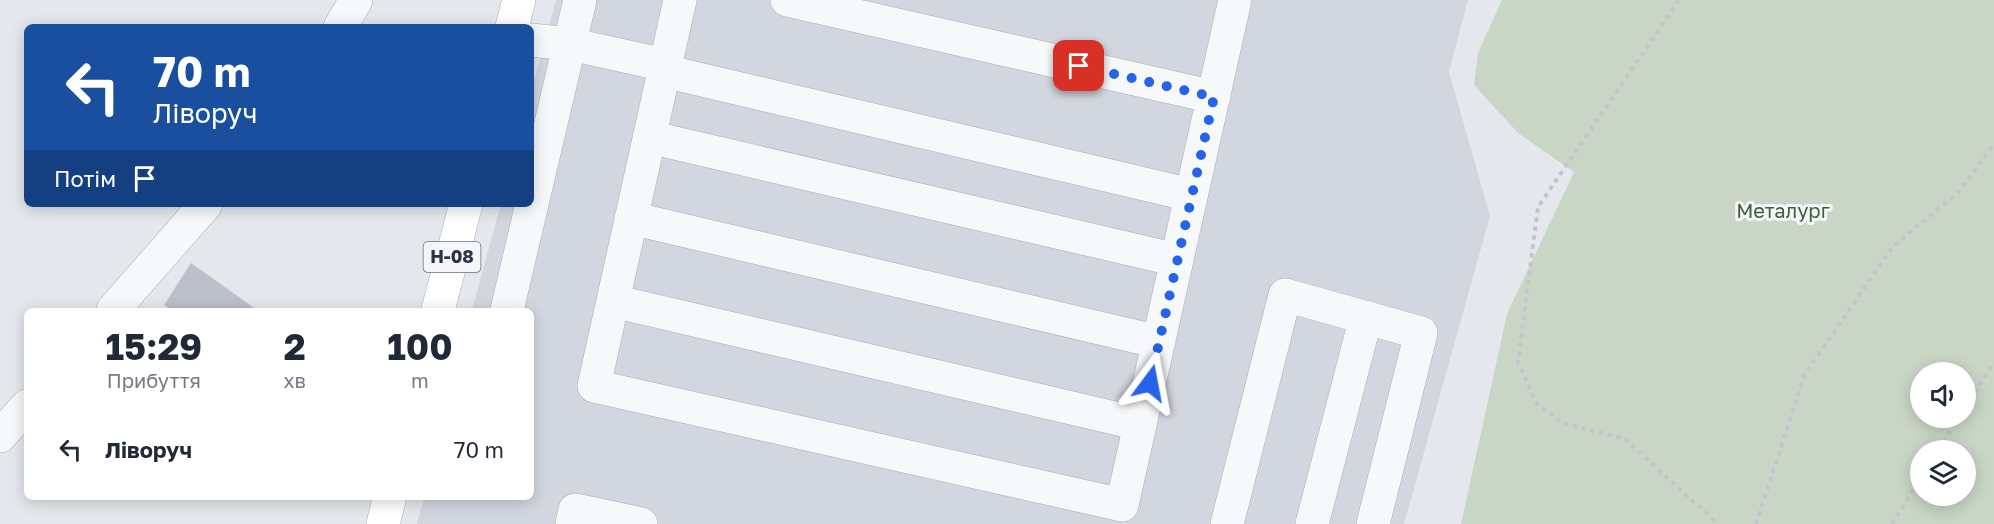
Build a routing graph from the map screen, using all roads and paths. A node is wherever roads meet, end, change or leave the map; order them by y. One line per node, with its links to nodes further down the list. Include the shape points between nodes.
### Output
1 (356, 0): 8 (street)
2 (519, 0): 9 (main road)
3 (580, 0): 11 (street)
4 (680, 0): 12 (street)
5 (787, 0): 13 (street)
6 (1234, 0): 13 (street)
7 (1679, 0): 42 (path, via 1538,207 1518,362 1538,404 1563,423 1625,439)
8 (342, 24)
9 (513, 24)
10 (534, 40): 11 (street)
11 (570, 44): 12 (street); 17 (street)
12 (665, 68): 14 (street); 16 (street)
13 (1214, 97): 16 (street)
14 (650, 136): 21 (street); 22 (street)
15 (1994, 144): 43 (path, via 1958,193 1893,246 1804,376)
16 (1191, 195): 22 (street)
17 (534, 196)
18 (203, 207): 24 (street)
19 (465, 207): 25 (main road, Н-08)
20 (531, 207): 26 (street)
21 (631, 218): 23 (street); 28 (street)
22 (1177, 261): 28 (street)
23 (613, 301): 32 (street); 32 (street, via 594,386 1122,505)
24 (115, 308)
25 (439, 308)
26 (507, 308)
27 (1366, 317): 39 (street, via 1285,295); 40 (street); 41 (street, via 1421,333)
28 (1159, 342): 32 (street)
29 (1994, 362): 30 (path)
30 (1976, 391)
31 (24, 409): 33 (street)
32 (1140, 424)
33 (0, 436)
34 (1910, 495): 44 (path)
35 (389, 500): 36 (main road)
36 (382, 524)
37 (572, 524): 38 (street, via 575,510)
38 (641, 524)
39 (1227, 524)
40 (1312, 524)
41 (1372, 524)
42 (1718, 524)
43 (1756, 524)
44 (1892, 524)

